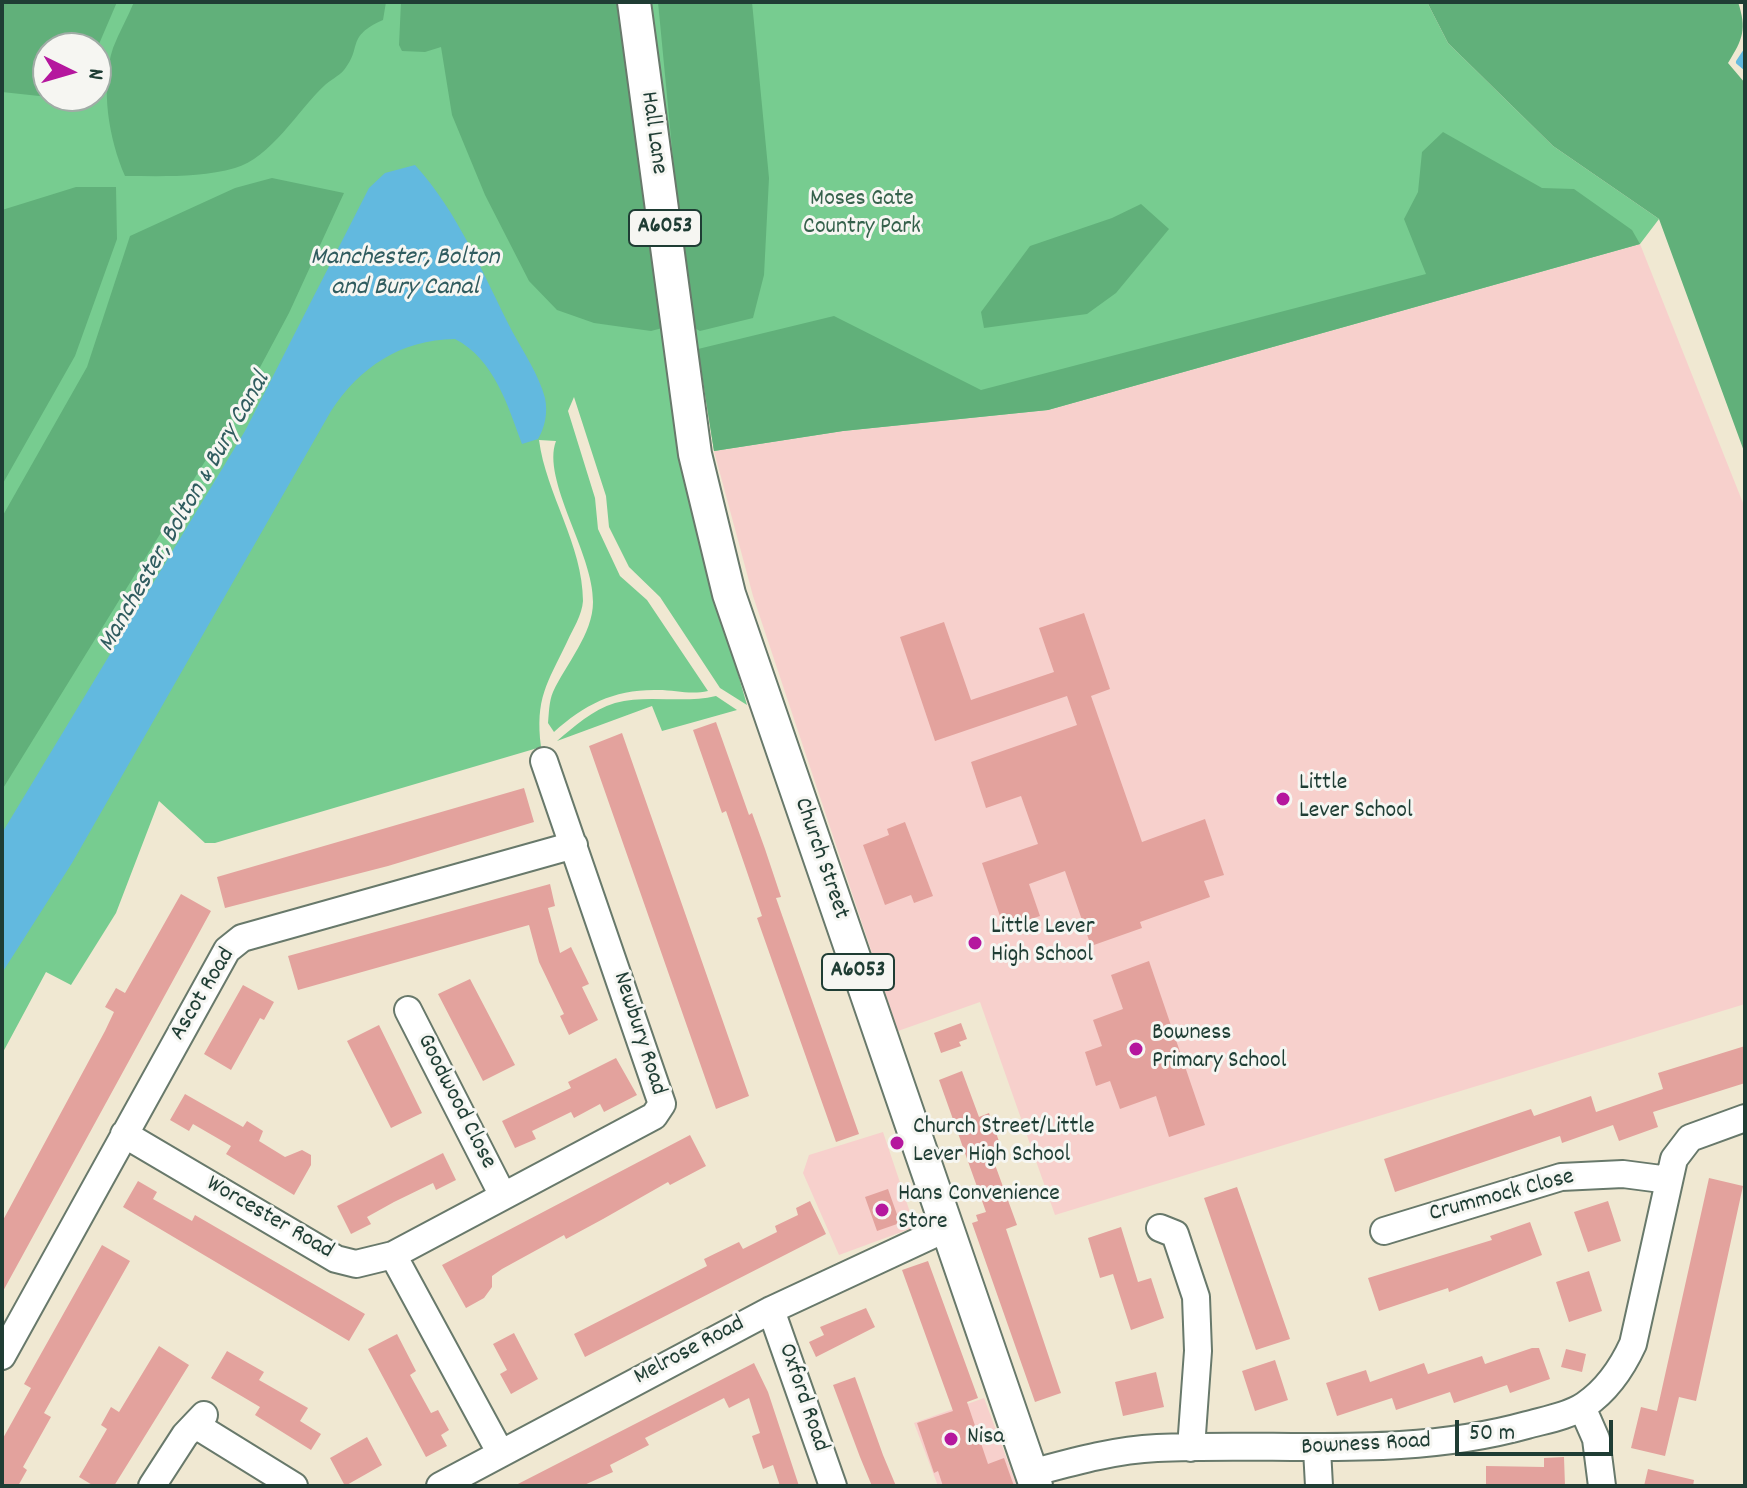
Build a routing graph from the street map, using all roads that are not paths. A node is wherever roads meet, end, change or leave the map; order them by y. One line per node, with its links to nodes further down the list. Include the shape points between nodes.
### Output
1 (634, 2): 2 (main road, Hall Lane / A6053)
2 (695, 454): 11 (main road, Church Street / A6053, via 729,594)
3 (544, 761): 4 (street, Newbury Road)
4 (574, 845): 7 (street, Ascot Road, via 234,943); 9 (street, Newbury Road, via 662,1104 654,1116)
5 (408, 1010): 9 (street, Goodwood Close)
6 (1745, 1118): 8 (street, Bowness Road, via 1690,1138 1674,1159)
7 (124, 1134): 13 (street, Worcester Road, via 336,1259 356,1264); 15 (street, Ascot Road)
8 (1669, 1180): 12 (street, Crummock Close, via 1623,1174 1561,1177); 16 (street, Bowness Road, via 1633,1344 1619,1371)
9 (502, 1194): 13 (street, Newbury Road)
10 (1160, 1228): 17 (street, via 1175,1234 1196,1297)
11 (945, 1229): 14 (street, Melrose Road); 20 (main road, Church Street / A6053)
12 (1384, 1231)
13 (393, 1255): 19 (street)
14 (771, 1310): 19 (street, Melrose Road); 24 (street, Oxford Road)
15 (2, 1356)
16 (1582, 1407): 18 (street, Bowness Road, via 1473,1437); 26 (street, via 1596,1439)
17 (1191, 1448): 18 (street, Bowness Road); 20 (street, Bowness Road, via 1122,1451)
18 (1317, 1449): 25 (street)
19 (500, 1452): 23 (street, Melrose Road)
20 (1033, 1479)
21 (152, 1486): 22 (street, via 185,1435 201,1421)
22 (294, 1486)
23 (440, 1486)
24 (833, 1486)
25 (1319, 1486)
26 (1602, 1486)

